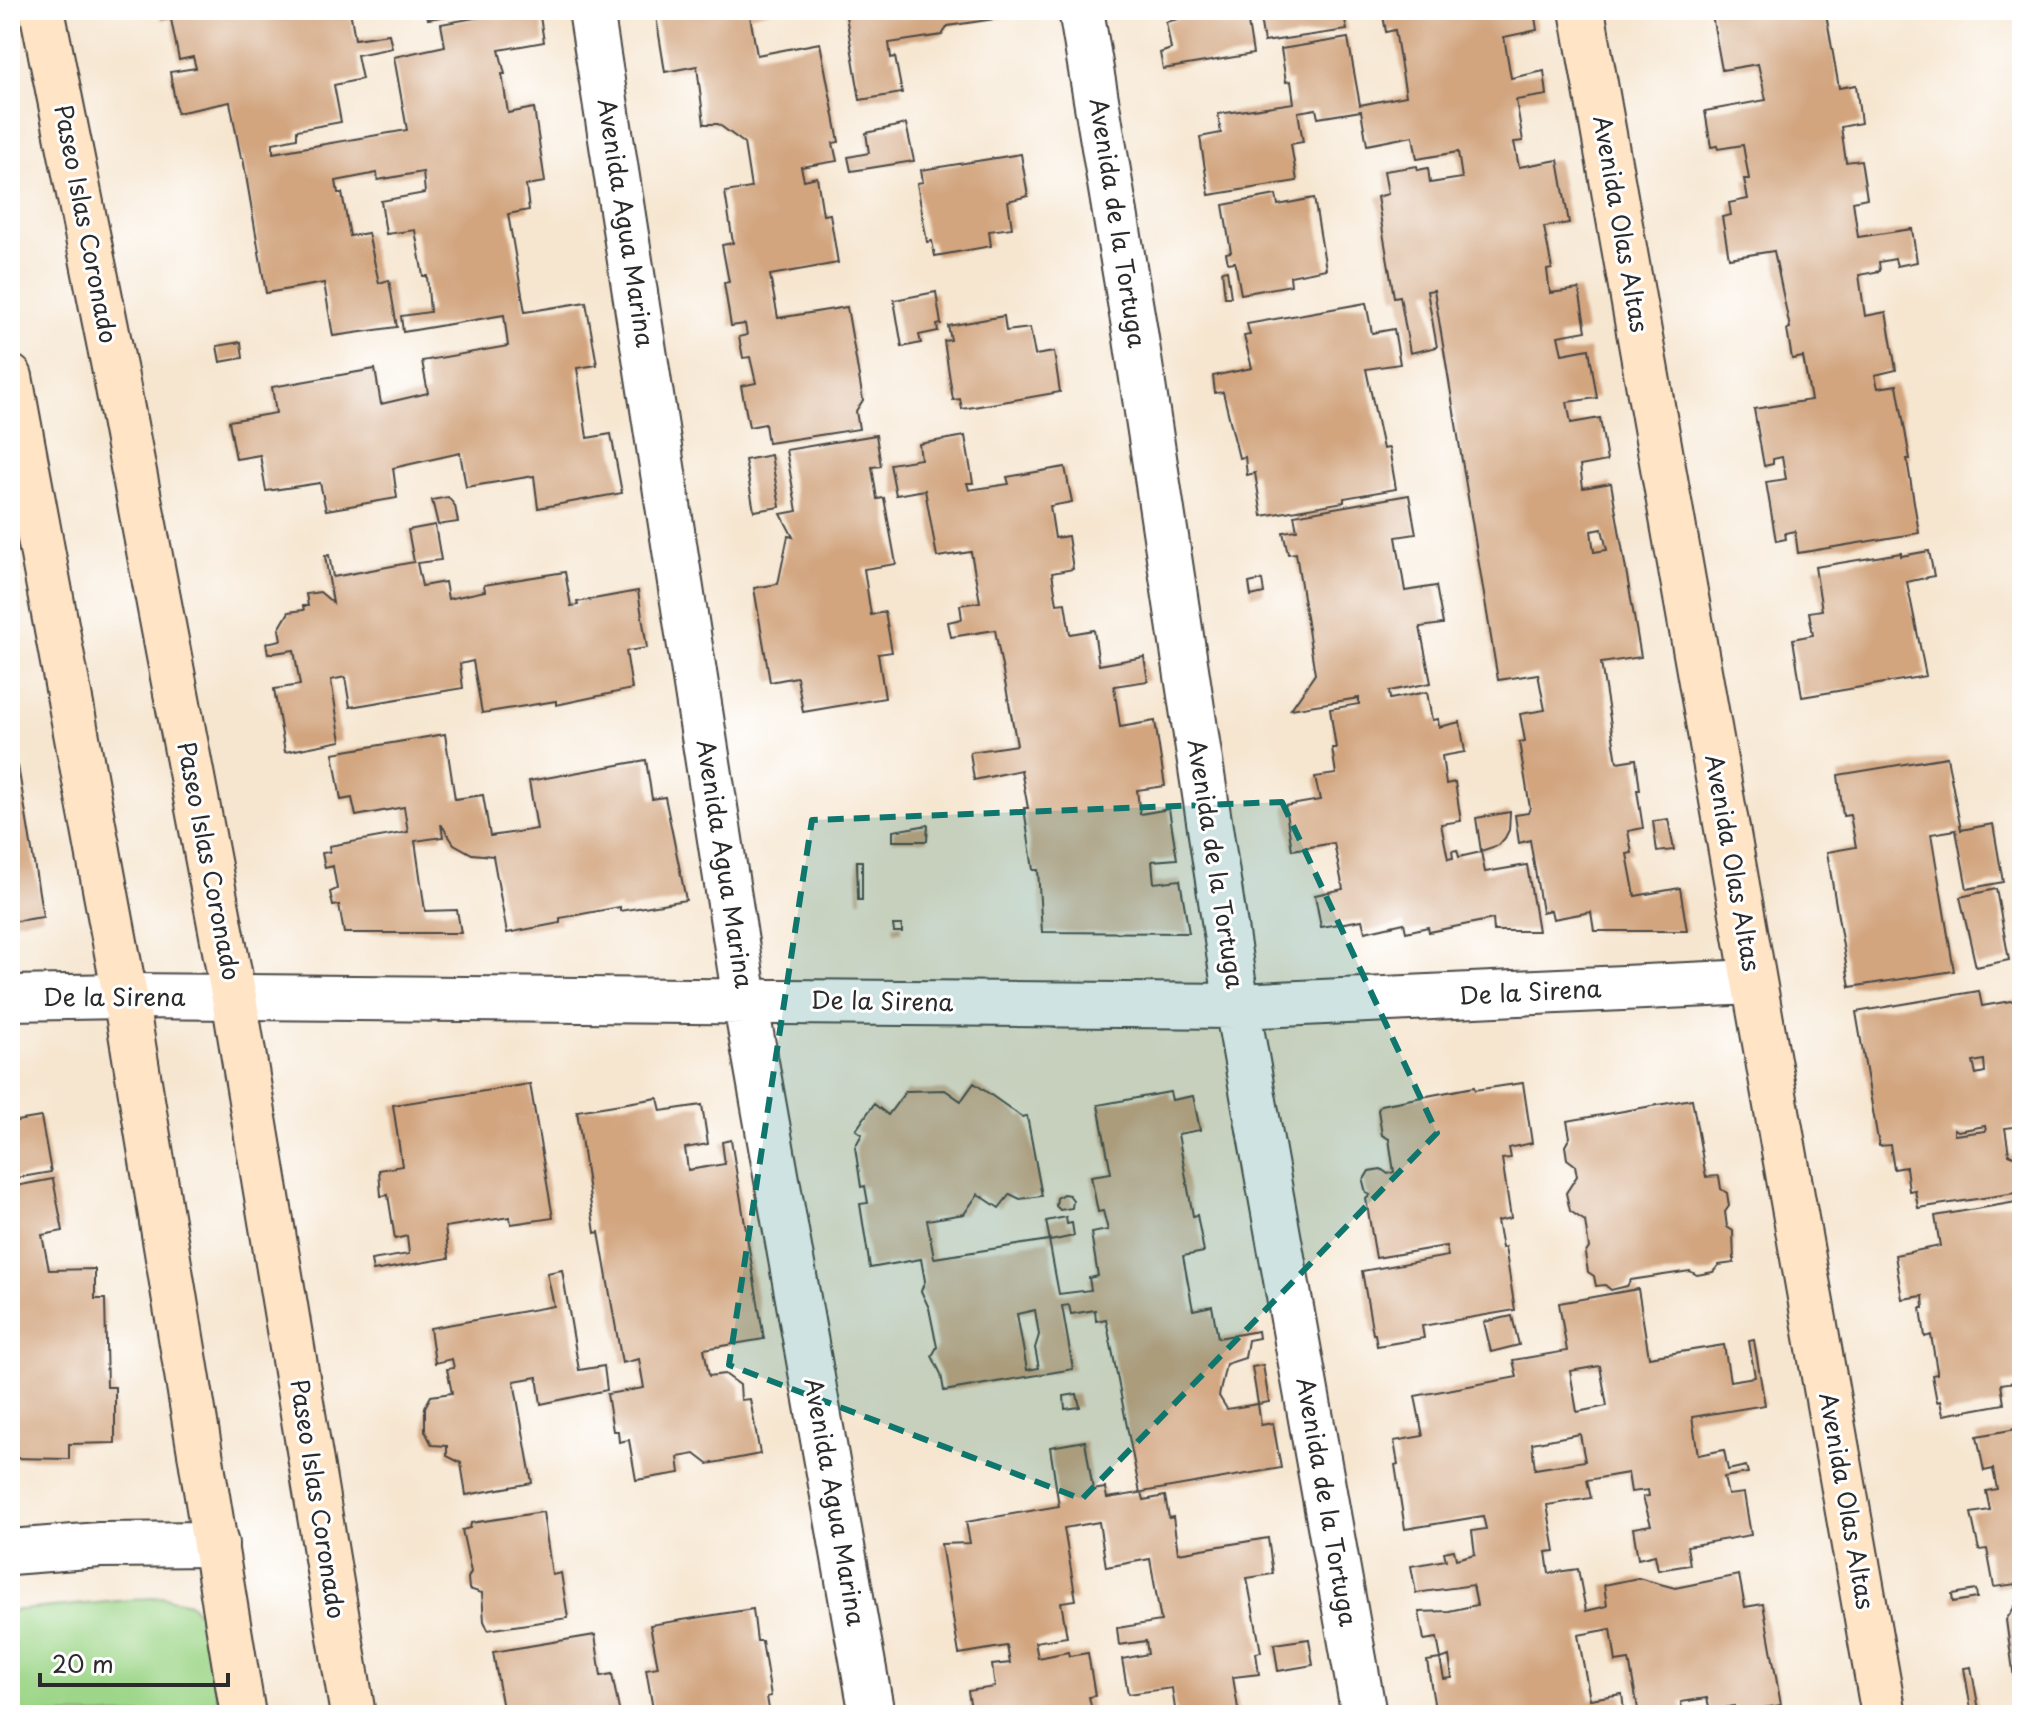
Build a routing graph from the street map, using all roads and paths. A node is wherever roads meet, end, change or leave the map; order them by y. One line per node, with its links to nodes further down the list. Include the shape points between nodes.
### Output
1 (42, 10): 9 (street, Paseo Islas Coronado)
2 (591, 10): 10 (street, Avenida Agua Marina)
3 (1081, 10): 11 (street, Avenida de la Tortuga)
4 (1582, 10): 6 (street, Avenida Olas Altas)
5 (10, 377): 7 (street)
6 (1753, 982): 11 (street, De la Sirena); 18 (street, Avenida Olas Altas)
7 (125, 996): 8 (street, De la Sirena); 9 (street, De la Sirena); 12 (street)
8 (10, 998)
9 (234, 998): 10 (street, De la Sirena); 15 (street, Paseo Islas Coronado)
10 (745, 1000): 11 (street, De la Sirena); 16 (street, Avenida Agua Marina)
11 (1237, 1006): 17 (street, Avenida de la Tortuga)
12 (216, 1544): 13 (street); 14 (street)
13 (10, 1552)
14 (243, 1715)
15 (353, 1715)
16 (872, 1715)
17 (1364, 1715)
18 (1884, 1715)

